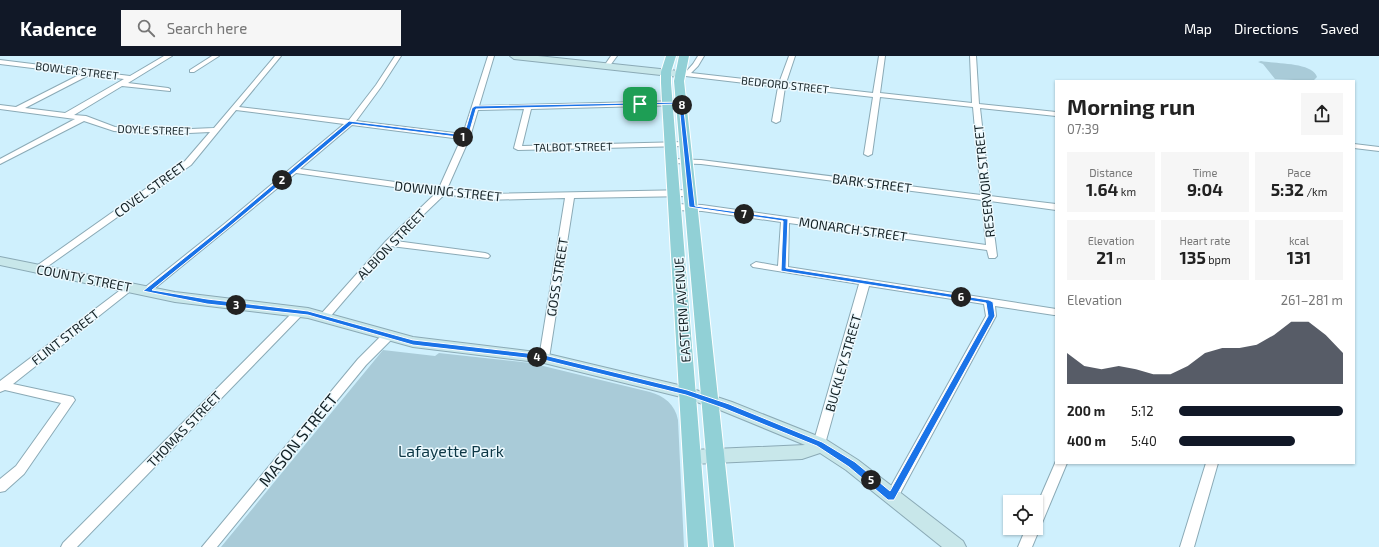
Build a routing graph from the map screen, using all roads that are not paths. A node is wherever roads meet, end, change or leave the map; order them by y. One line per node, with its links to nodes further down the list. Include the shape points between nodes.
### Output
1 (169, 56): 20 (street)
2 (216, 56): 17 (street)
3 (278, 56): 29 (street, COVEL STREET)
4 (398, 56): 36 (street)
5 (491, 56): 30 (street, ALBION STREET)
6 (514, 56): 14 (street, BEDFORD STREET)
7 (614, 56): 16 (street)
8 (671, 56): 19 (main road)
9 (684, 56): 19 (main road)
10 (701, 56): 19 (street, via 696,64)
11 (792, 56): 22 (street)
12 (882, 56): 24 (street)
13 (974, 56): 27 (street, RESERVOIR STREET)
14 (540, 57): 16 (street, BEDFORD STREET)
15 (0, 62): 18 (street, BOWLER STREET)
16 (607, 66): 19 (street, BEDFORD STREET)
17 (192, 71)
18 (88, 73): 20 (street, BOWLER STREET); 31 (street)
19 (677, 74): 22 (street, BEDFORD STREET); 25 (main road, EASTERN AVENUE)
20 (130, 78): 21 (street)
21 (120, 84): 23 (street); 33 (street)
22 (782, 85): 24 (street, BEDFORD STREET); 35 (street)
23 (168, 90)
24 (877, 95): 27 (street, BEDFORD STREET); 43 (street)
25 (675, 103): 26 (street); 39 (main road, EASTERN AVENUE); 40 (main road, EASTERN AVENUE)
26 (528, 106): 30 (street); 39 (street, TALBOT STREET, via 518,148)
27 (976, 106): 32 (street, BEDFORD STREET); 50 (street, RESERVOIR STREET)
28 (0, 107): 31 (street, DOYLE STREET)
29 (233, 108): 36 (street); 37 (street, COVEL STREET)
30 (475, 108): 38 (street, ALBION STREET)
31 (18, 109): 33 (street, DOYLE STREET)
32 (1055, 114)
33 (66, 116): 34 (street, DOYLE STREET)
34 (83, 118): 37 (street, DOYLE STREET, via 121,129 168,132); 46 (street)
35 (776, 121)
36 (351, 122): 38 (street); 47 (street)
37 (214, 130): 59 (street, COVEL STREET, via 188,164)
38 (466, 137): 48 (street, ALBION STREET)
39 (671, 144): 40 (street); 44 (main road, EASTERN AVENUE)
40 (685, 144): 45 (main road, EASTERN AVENUE)
41 (1355, 146): 42 (street)
42 (1379, 149)
43 (868, 154)
44 (672, 161): 45 (street, BARK STREET); 51 (main road, EASTERN AVENUE)
45 (687, 161): 50 (street, BARK STREET); 51 (main road, EASTERN AVENUE)
46 (0, 162)
47 (294, 170): 48 (street, DOWNING STREET); 63 (street)
48 (442, 192): 49 (street, DOWNING STREET, via 500,198); 54 (street, ALBION STREET)
49 (570, 196): 51 (street, DOWNING STREET); 69 (street, GOSS STREET)
50 (985, 198): 52 (street, BARK STREET); 55 (street, RESERVOIR STREET)
51 (683, 200): 53 (street, MONARCH STREET); 71 (main road, EASTERN AVENUE); 72 (main road, EASTERN AVENUE)
52 (1055, 207)
53 (786, 220): 55 (street, MONARCH STREET); 60 (street)
54 (389, 243): 56 (street); 67 (street, ALBION STREET)
55 (992, 252)
56 (485, 256)
57 (0, 261): 59 (street, COUNTY STREET)
58 (756, 265): 60 (street)
59 (38, 269): 62 (street, COUNTY STREET)
60 (783, 269): 61 (street)
61 (865, 282): 64 (street); 73 (street, BUCKLEY STREET)
62 (130, 287): 63 (street, COUNTY STREET); 70 (street, FLINT STREET)
63 (146, 291): 65 (street, COUNTY STREET, via 207,302)
64 (989, 302): 66 (street); 79 (street, via 992,316)
65 (300, 311): 67 (street, COUNTY STREET); 82 (street, THOMAS STREET)
66 (1054, 312)
67 (325, 316): 68 (street, COUNTY STREET)
68 (389, 335): 69 (street, COUNTY STREET, via 433,346); 83 (street, MASON STREET, via 362,362)
69 (544, 358): 71 (street, COUNTY STREET)
70 (1, 386): 78 (street, via 69,400 20,470)
71 (687, 393): 72 (street, COUNTY STREET); 75 (main road, EASTERN AVENUE)
72 (710, 400): 73 (street, COUNTY STREET); 74 (main road, EASTERN AVENUE)
73 (819, 444): 74 (street, via 812,450 802,452); 79 (street, COUNTY STREET, via 852,465)
74 (716, 456): 75 (street); 85 (main road, EASTERN AVENUE)
75 (692, 457): 84 (main road, EASTERN AVENUE)
76 (1062, 464): 80 (street)
77 (1212, 464): 88 (street)
78 (0, 487)
79 (891, 497): 86 (street, COUNTY STREET)
80 (1043, 506)
81 (1031, 535): 87 (street)
82 (68, 547)
83 (209, 547)
84 (698, 547)
85 (724, 547)
86 (956, 547)
87 (1025, 547)
88 (1187, 547)

